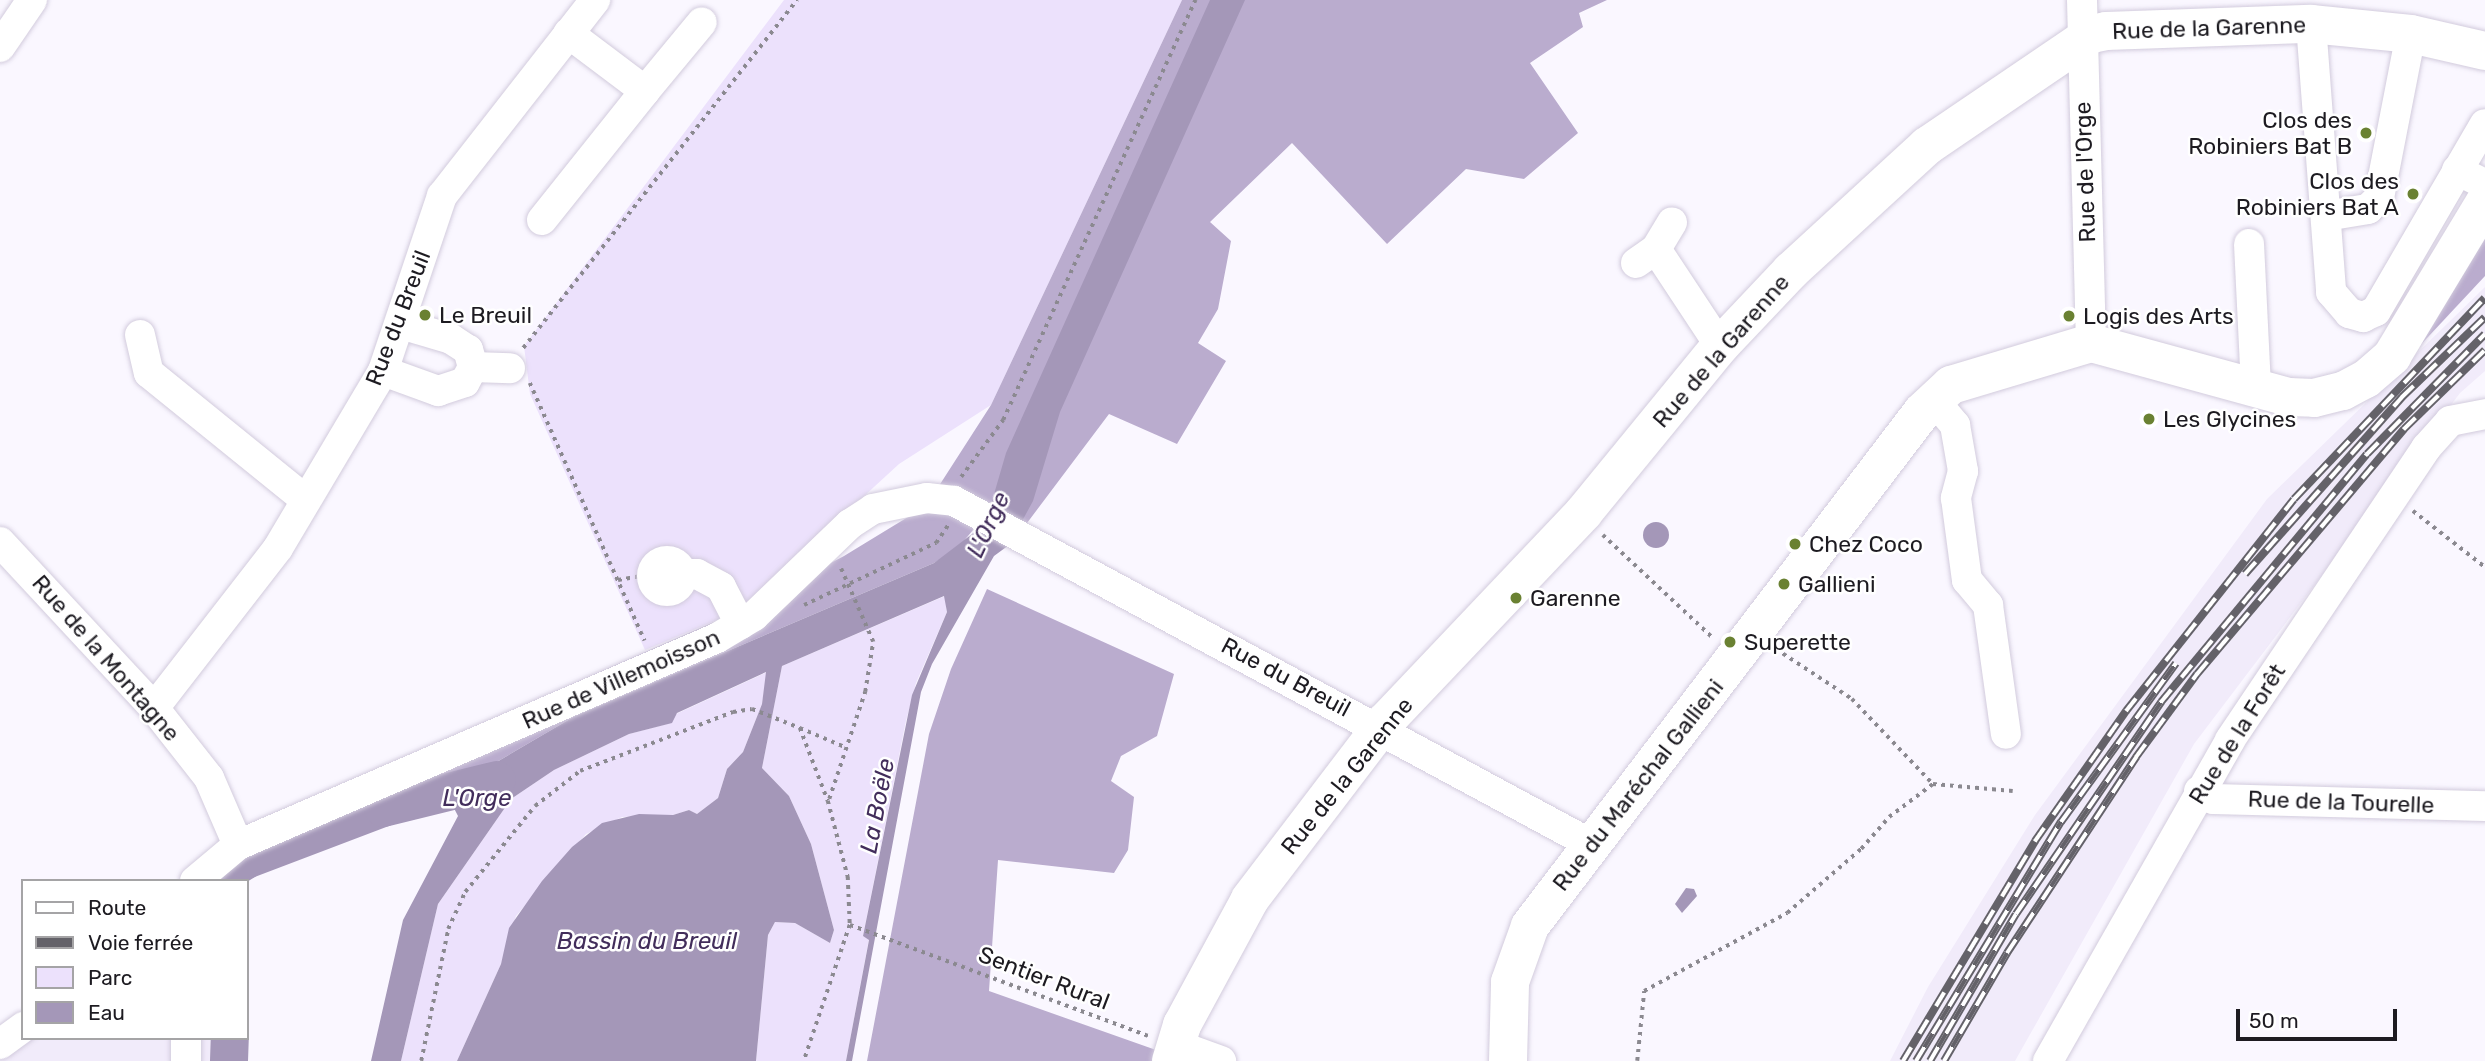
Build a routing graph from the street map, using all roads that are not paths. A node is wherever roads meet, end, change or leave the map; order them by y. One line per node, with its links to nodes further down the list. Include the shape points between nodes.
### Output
1 (32, 0): 9 (street)
2 (595, 0): 6 (street, Rue du Breuil)
3 (2082, 0): 8 (street, Rue de l'Orge)
4 (702, 22): 11 (street)
5 (2311, 24): 7 (main road, Rue de la Garenne); 8 (main road, Rue de la Garenne, via 2106,31 2092,34); 16 (street)
6 (568, 33): 11 (street); 20 (street, Rue du Breuil, via 442,196)
7 (2411, 34): 10 (main road, Rue de la Garenne); 16 (street, via 2379,198 2368,209)
8 (2081, 44): 22 (street, Rue de l'Orge); 23 (main road, Rue de la Garenne, via 1927,146 1791,271)
9 (0, 47)
10 (2485, 51)
11 (645, 91): 17 (street)
12 (2485, 124): 13 (street)
13 (2457, 170): 14 (street); 16 (street, via 2376,311 2363,317 2349,313 2331,292)
14 (2485, 184)
15 (2485, 202): 27 (main road, via 2404,340 2366,379 2314,398)
16 (2326, 216)
17 (542, 220)
18 (1672, 222): 23 (street, via 1646,256)
19 (2249, 244): 27 (street)
20 (401, 324): 24 (street, via 451,339 468,351); 26 (street, Rue du Breuil)
21 (140, 335): 30 (street, via 149,373)
22 (2091, 343): 27 (main road); 28 (main road, Rue du Maréchal Gallieni, via 1951,385)
23 (1720, 346): 36 (main road, Rue de la Garenne, via 1584,512)
24 (473, 367): 25 (street); 26 (street, via 465,383 438,391)
25 (510, 368)
26 (383, 371): 30 (street, Rue du Breuil)
27 (2256, 389)
28 (1934, 400): 37 (street, via 1955,425 1963,471 1956,498 1967,580 1987,605); 40 (main road, Rue du Maréchal Gallieni)
29 (2485, 414): 38 (street, Rue de la Forêt, via 2450,421 2426,448)
30 (306, 500): 35 (street, Rue du Breuil, via 278,548)
31 (966, 508): 34 (street, Rue de Villemoisson, via 903,500 873,509); 36 (street, Rue du Breuil)
32 (0, 542): 35 (street, Rue de la Montagne)
33 (652, 574): 34 (street, via 657,565 667,561 683,574 697,574 720,587)
34 (740, 624): 41 (street, Rue de Villemoisson, via 656,666)
35 (154, 708): 41 (street, Rue de la Montagne, via 209,778)
36 (1382, 728): 40 (street, Rue du Breuil); 46 (main road, Rue de la Garenne, via 1250,899 1182,1025)
37 (2006, 734)
38 (2199, 791): 39 (street, Rue de la Tourelle, via 2213,799); 50 (street, Rue de la Forêt)
39 (2485, 806)
40 (1589, 843): 49 (main road, Rue du Maréchal Gallieni, via 1530,926 1516,956 1510,982)
41 (238, 845): 42 (street, Rue de Villemoisson)
42 (197, 879)
43 (21, 1028): 45 (street)
44 (186, 1040): 47 (street)
45 (0, 1044)
46 (1174, 1053): 48 (street)
47 (186, 1061)
48 (1221, 1061)
49 (1508, 1061)
50 (2048, 1061)

